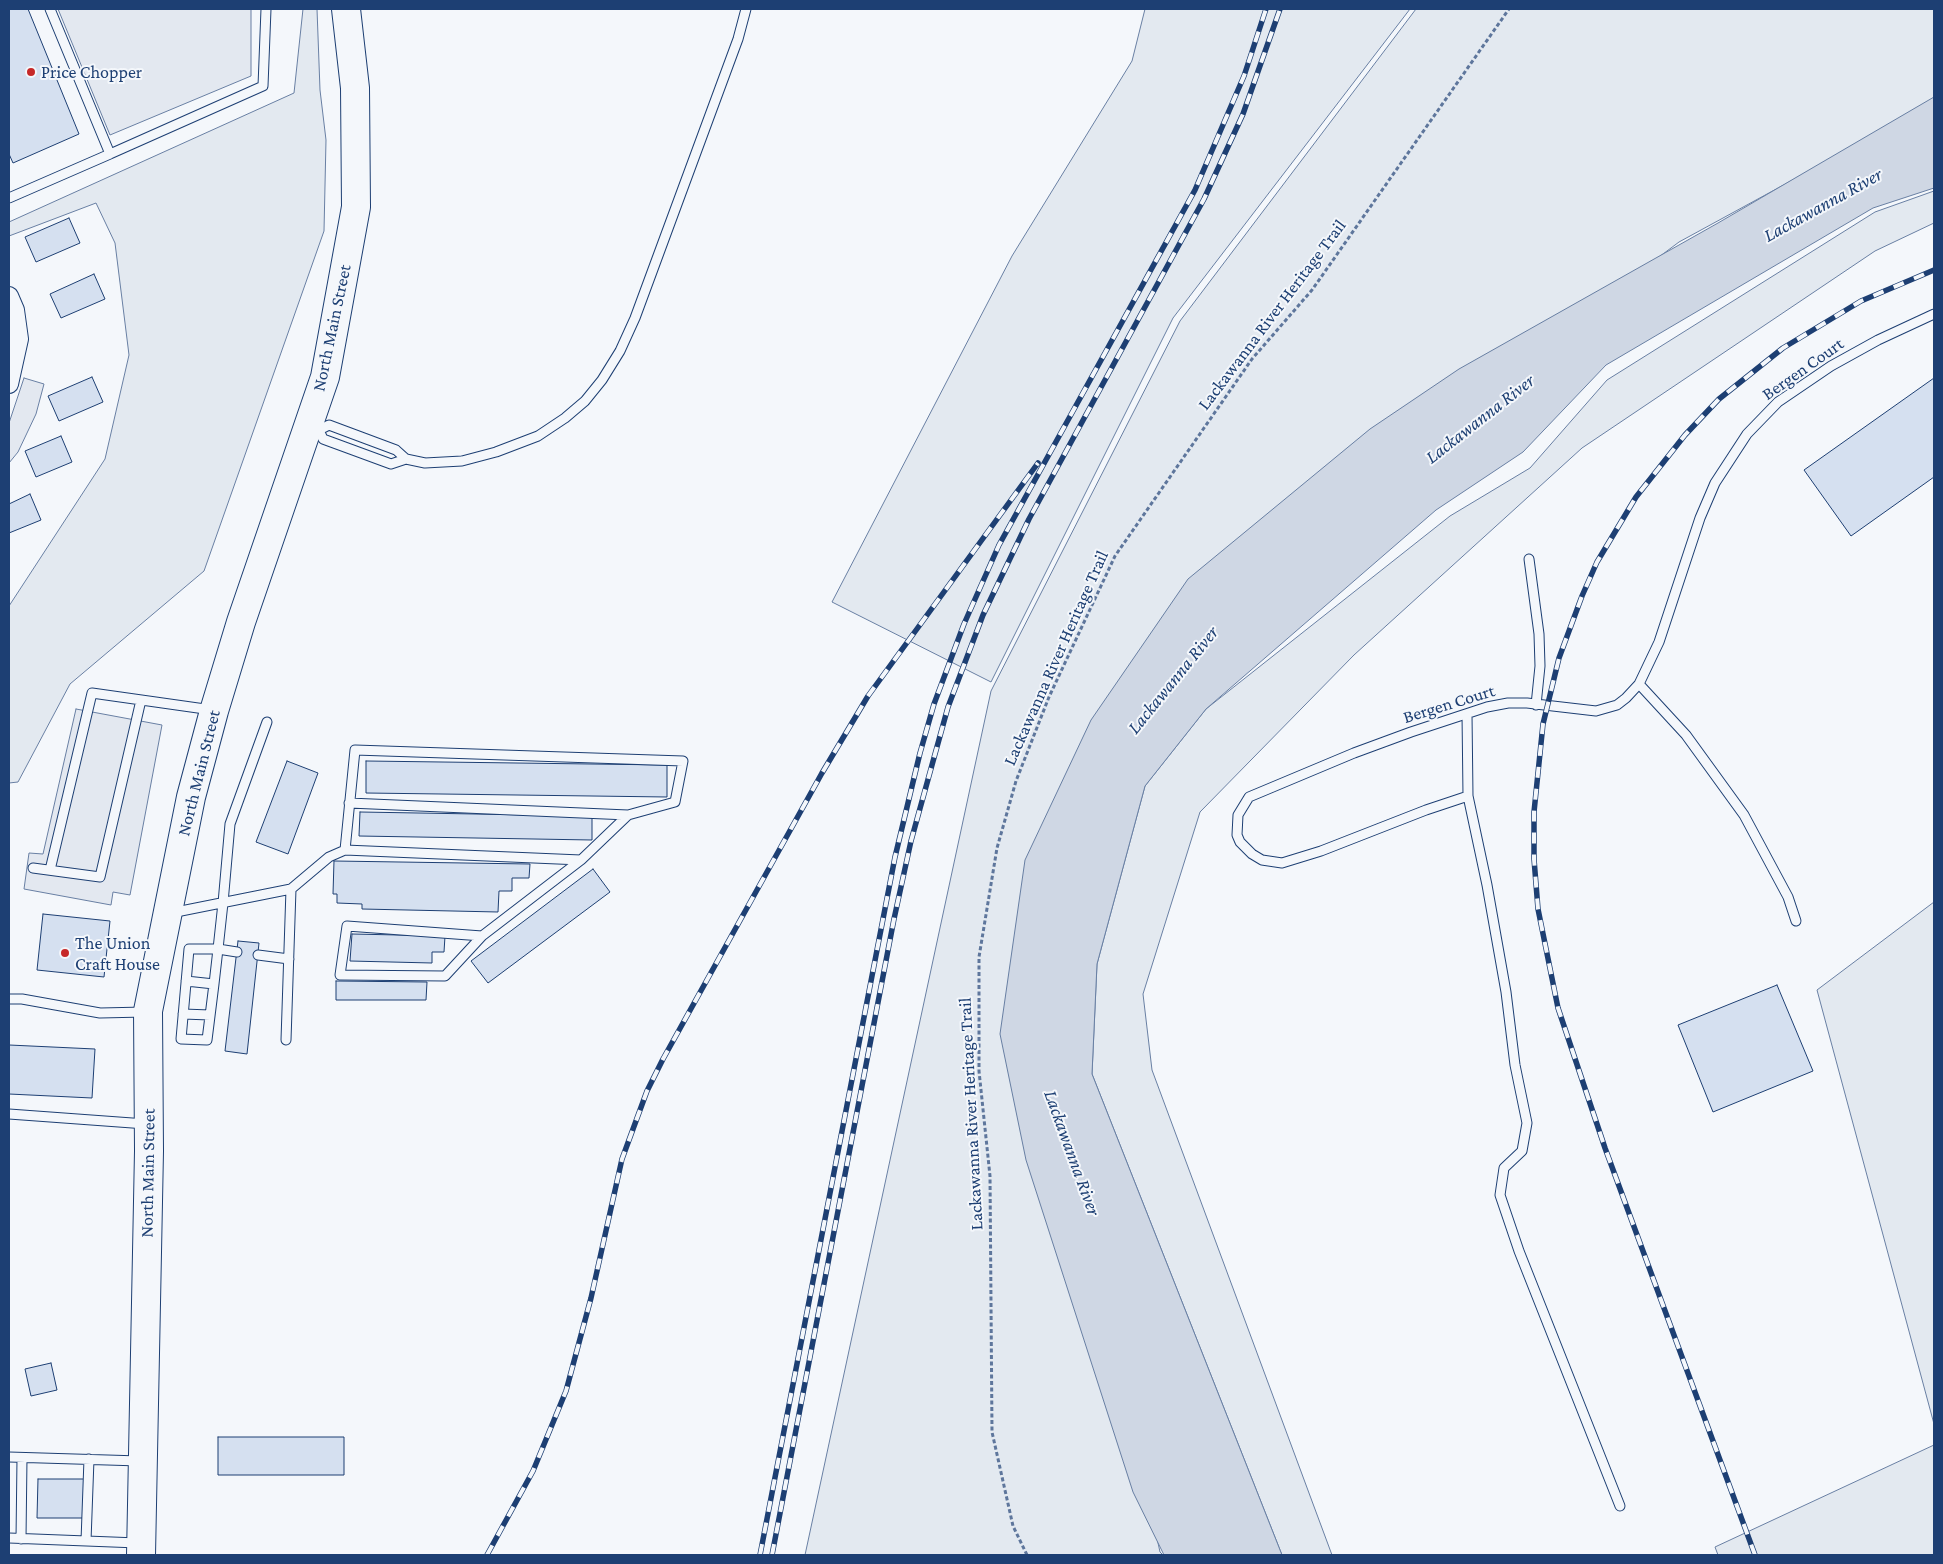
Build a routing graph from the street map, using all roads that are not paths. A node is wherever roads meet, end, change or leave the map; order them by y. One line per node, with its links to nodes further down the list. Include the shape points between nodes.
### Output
1 (50, 9): 5 (lane)
2 (266, 9): 5 (lane, via 263,86)
3 (346, 9): 10 (main road, North Main Street, via 355,88 356,207)
4 (746, 9): 11 (lane, via 738,39 635,318 602,380 572,412 538,436 462,461 425,463)
5 (110, 154): 6 (lane)
6 (9, 198)
7 (9, 296): 9 (street, via 15,310 18,339)
8 (1934, 314): 13 (lane, Bergen Court, via 1830,366 1778,402 1748,434 1715,483 1700,518 1660,642)
9 (9, 384)
10 (314, 428): 11 (lane, via 329,426 396,450); 11 (lane, via 323,439 391,464); 16 (main road, North Main Street, via 241,622)
11 (406, 459)
12 (1529, 559): 15 (lane, via 1539,634)
13 (1639, 684): 15 (lane, Bergen Court, via 1617,705 1596,711); 29 (lane, via 1686,735 1744,815 1788,897)
14 (141, 700): 16 (lane); 25 (lane, via 100,877); 25 (lane, via 92,692)
15 (1536, 704): 17 (lane, Bergen Court, via 1508,703)
16 (214, 711): 28 (main road, North Main Street, via 191,797)
17 (1467, 714): 19 (lane); 19 (lane, Bergen Court, via 1354,753 1249,797 1238,815 1237,835 1252,854 1262,860 1282,863)
18 (267, 722): 27 (lane, via 230,824)
19 (1468, 796): 48 (lane, via 1506,992 1515,1065 1527,1123 1522,1151 1504,1168 1500,1195)
20 (349, 803): 21 (lane); 21 (lane, via 355,750 683,761 675,802); 22 (lane)
21 (628, 815): 23 (lane)
22 (345, 850): 23 (lane); 26 (lane, via 329,857)
23 (581, 860): 30 (lane)
24 (33, 868): 25 (lane)
25 (50, 870)
26 (291, 889): 27 (lane); 34 (lane)
27 (223, 903): 28 (lane); 31 (lane)
28 (168, 914): 38 (main road, North Main Street)
29 (1796, 921)
30 (482, 936): 30 (lane, via 445,976 340,975 348,926)
31 (218, 949): 32 (lane); 35 (lane, via 189,949); 36 (lane)
32 (237, 952)
33 (258, 955): 34 (lane)
34 (289, 959): 41 (lane)
35 (186, 981): 36 (lane); 39 (lane)
36 (214, 984): 40 (lane)
37 (9, 999): 38 (lane, via 100,1014)
38 (148, 1012): 43 (main road, North Main Street)
39 (183, 1014): 40 (lane); 40 (lane, via 181,1039 207,1040)
40 (210, 1015)
41 (286, 1040)
42 (9, 1114): 43 (lane)
43 (149, 1124): 47 (main road, North Main Street)
44 (9, 1457): 45 (lane)
45 (22, 1458): 46 (lane); 50 (lane)
46 (89, 1459): 47 (lane); 51 (lane)
47 (143, 1461): 52 (main road, North Main Street)
48 (1620, 1506)
49 (9, 1538): 50 (lane)
50 (21, 1539): 51 (lane)
51 (86, 1541): 52 (lane)
52 (141, 1549)

